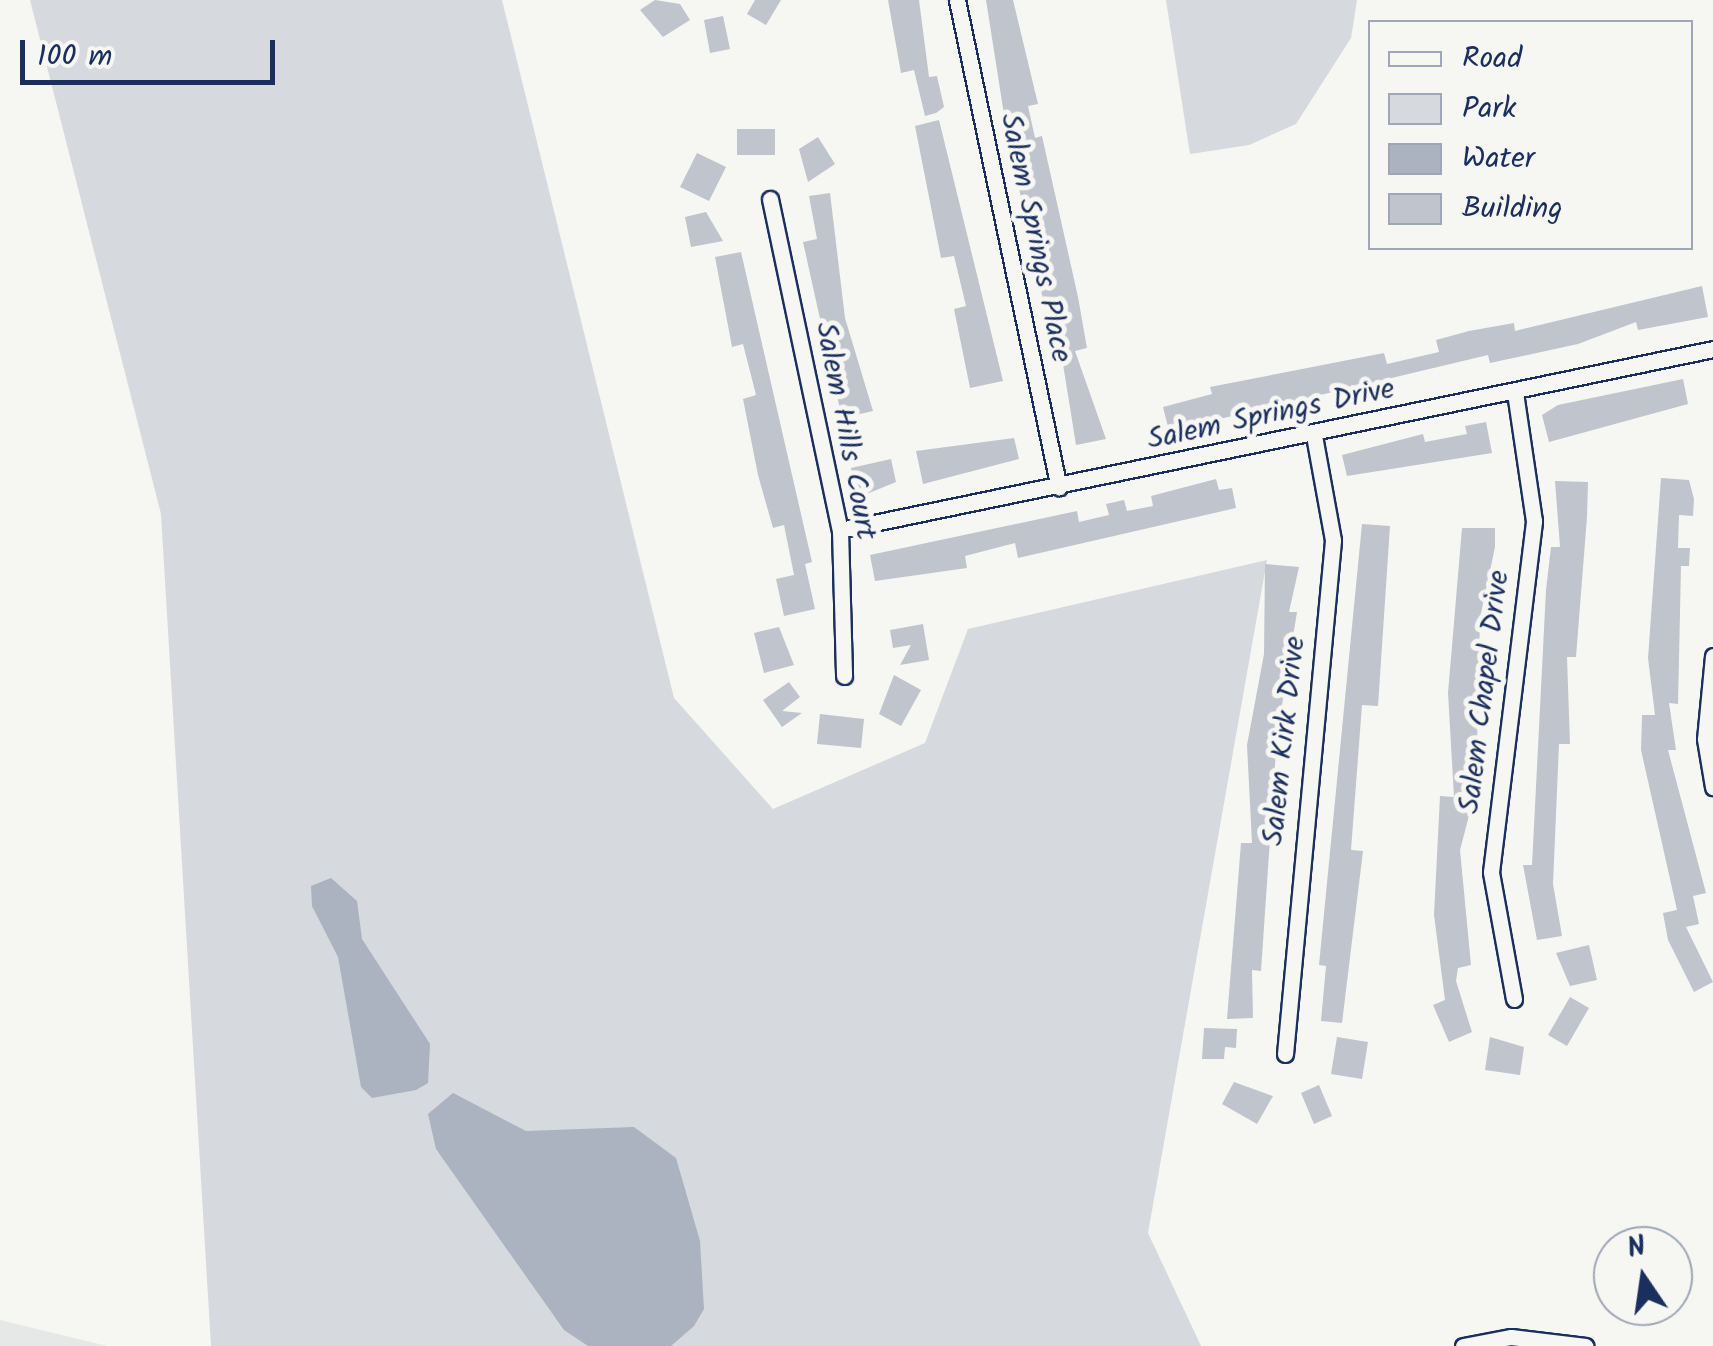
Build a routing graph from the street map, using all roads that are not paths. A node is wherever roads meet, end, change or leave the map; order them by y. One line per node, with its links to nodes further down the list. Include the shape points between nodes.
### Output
1 (957, 0): 6 (street, Salem Springs Place)
2 (770, 199): 7 (street, Salem Hills Court)
3 (1712, 354): 4 (street, Salem Springs Drive)
4 (1516, 392): 5 (street, Salem Springs Drive); 11 (street, Salem Chapel Drive, via 1534,522 1491,872)
5 (1314, 435): 6 (street, Salem Springs Drive); 12 (street, Salem Kirk Drive, via 1333,540)
6 (1059, 487): 7 (street, Salem Springs Drive)
7 (840, 530): 9 (street, Salem Hills Court)
8 (1713, 656): 10 (street, via 1705,739)
9 (844, 676)
10 (1713, 787)
11 (1514, 999)
12 (1285, 1054)
13 (1463, 1346): 14 (street, via 1511,1337)
14 (1586, 1346)

